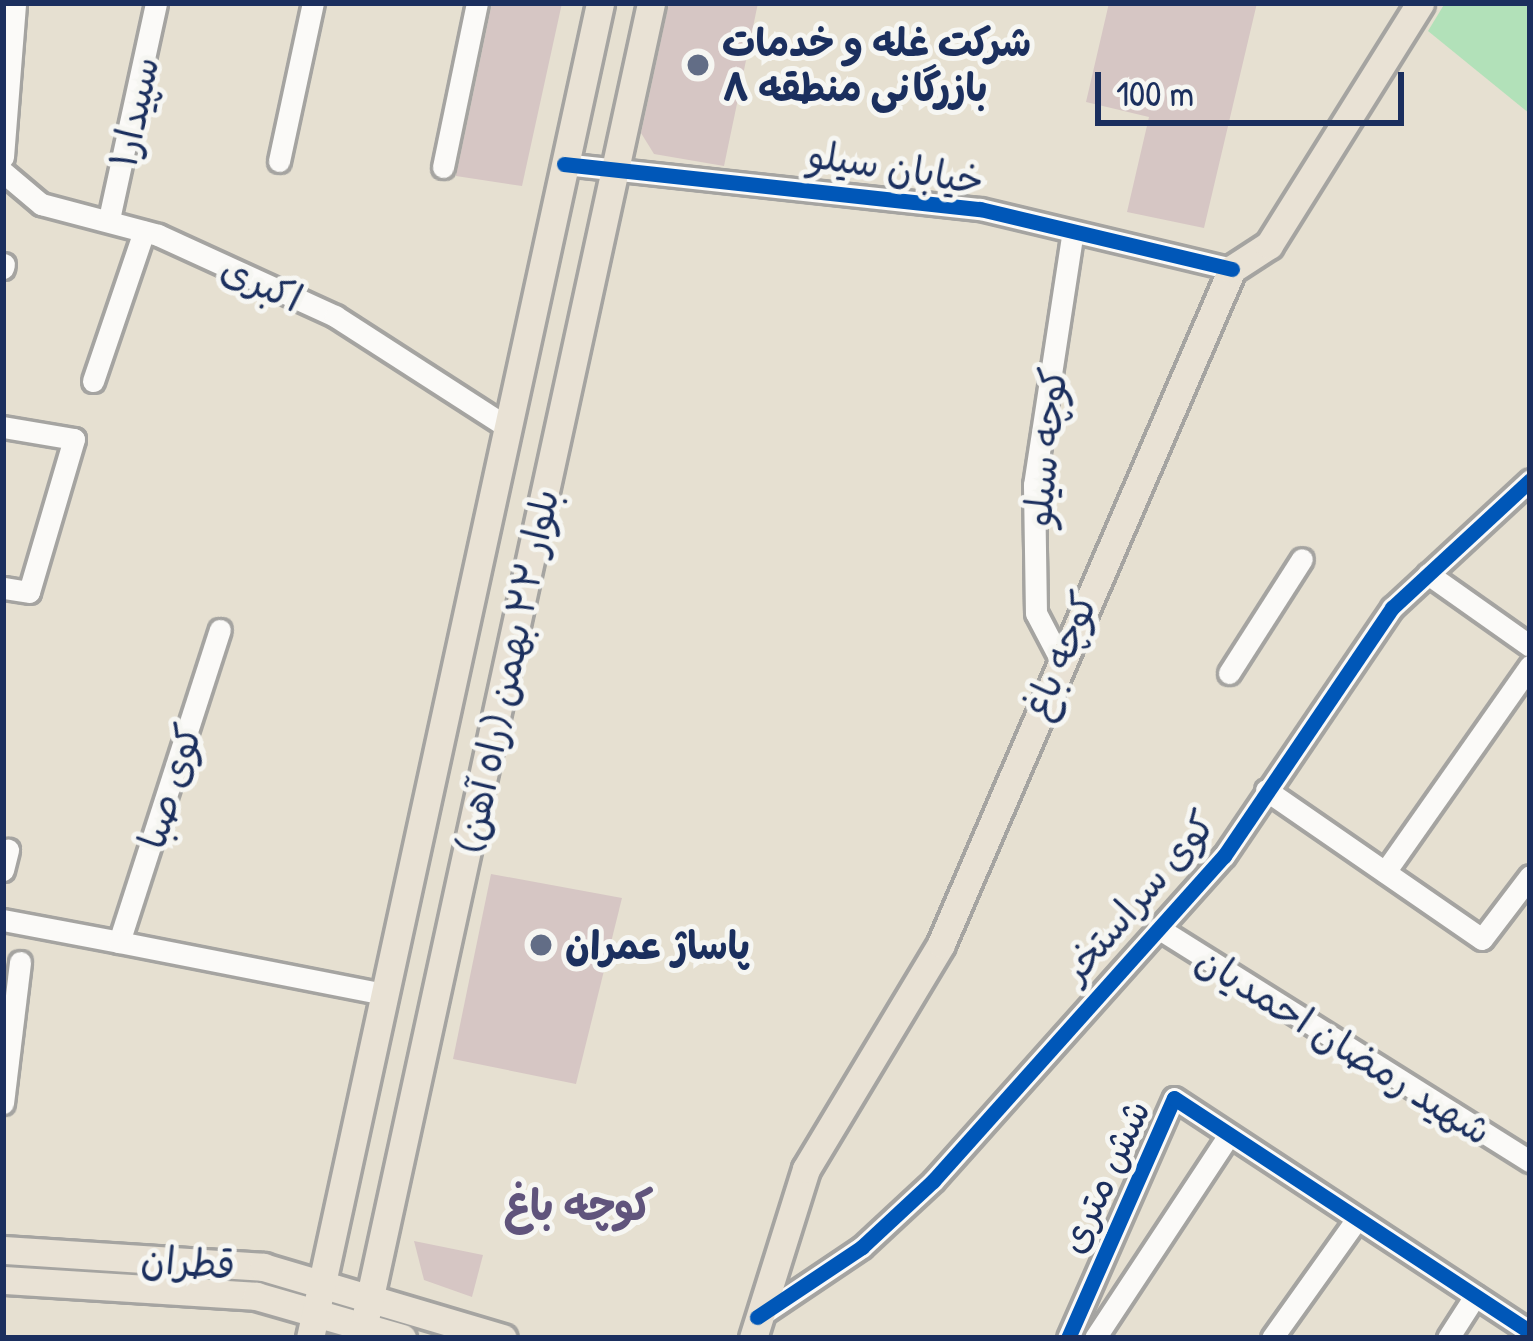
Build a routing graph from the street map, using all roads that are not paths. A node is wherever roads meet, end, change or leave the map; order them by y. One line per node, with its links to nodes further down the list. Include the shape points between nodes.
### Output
1 (15, 3): 8 (street)
2 (156, 3): 14 (street, سپیدار۱)
3 (314, 3): 9 (street)
4 (477, 3): 12 (street)
5 (600, 3): 11 (main road, بلوار ۲۲ بهمن (راه آهن))
6 (651, 3): 10 (main road, بلوار ۲۲ بهمن (راه آهن))
7 (1420, 3): 17 (main road, کوچه باغ, via 1269,245)
8 (3, 157)
9 (278, 161)
10 (618, 161): 11 (street, خیابان سیلو); 16 (street, خیابان سیلو, via 980,209); 45 (main road, بلوار ۲۲ بهمن (راه آهن))
11 (564, 164): 20 (main road, بلوار ۲۲ بهمن (راه آهن))
12 (443, 166)
13 (3, 172): 14 (street, اکبری, via 41,204)
14 (110, 220): 15 (street, اکبری)
15 (144, 231): 18 (street); 20 (street, اکبری, via 334,316)
16 (1072, 236): 17 (street, خیابان سیلو); 27 (street, کوچه سیلو, via 1034,485 1036,614)
17 (1232, 269): 27 (main road, کوچه باغ)
18 (93, 381)
19 (3, 427): 24 (street, via 74,439 29,592)
20 (507, 427): 37 (main road, بلوار ۲۲ بهمن (راه آهن))
21 (1530, 481): 23 (street, کوی سراستخر)
22 (1302, 559): 29 (street)
23 (1428, 574): 26 (street); 30 (street, کوی سراستخر)
24 (3, 588)
25 (220, 630): 35 (street, کوی صبا)
26 (1530, 646)
27 (1058, 655): 48 (main road, کوچه باغ, via 941,944 806,1169)
28 (1530, 666): 31 (street)
29 (1229, 673)
30 (1266, 790): 31 (street); 34 (street, کوی سراستخر)
31 (1385, 872): 32 (street, via 1482,939)
32 (1530, 876)
33 (3, 920): 35 (street)
34 (1158, 928): 40 (street, شهید رمضان احمدیان); 48 (street, کوی سراستخر, via 933,1181)
35 (119, 942): 37 (street)
36 (20, 962): 38 (street)
37 (384, 994): 44 (main road, بلوار ۲۲ بهمن (راه آهن))
38 (3, 1103)
39 (1228, 1136): 41 (street); 54 (street, شش متری, via 1174,1098); 55 (street)
40 (1530, 1160)
41 (1357, 1220): 46 (street); 56 (street)
42 (3, 1250): 44 (main road, قطران)
43 (3, 1280): 47 (main road, قطران)
44 (322, 1280): 45 (main road, قطران); 47 (main road, بلوار ۲۲ بهمن (راه آهن))
45 (370, 1295): 49 (main road, بلوار ۲۲ بهمن (راه آهن)); 53 (main road, قطران)
46 (1475, 1296): 50 (street); 57 (street)
47 (316, 1309): 49 (main road, قطران); 51 (main road, بلوار ۲۲ بهمن (راه آهن))
48 (755, 1328)
49 (363, 1331): 52 (main road, قطران)
50 (1530, 1332)
51 (310, 1338)
52 (403, 1338)
53 (503, 1338)
54 (1068, 1338)
55 (1095, 1338)
56 (1272, 1338)
57 (1448, 1338)

